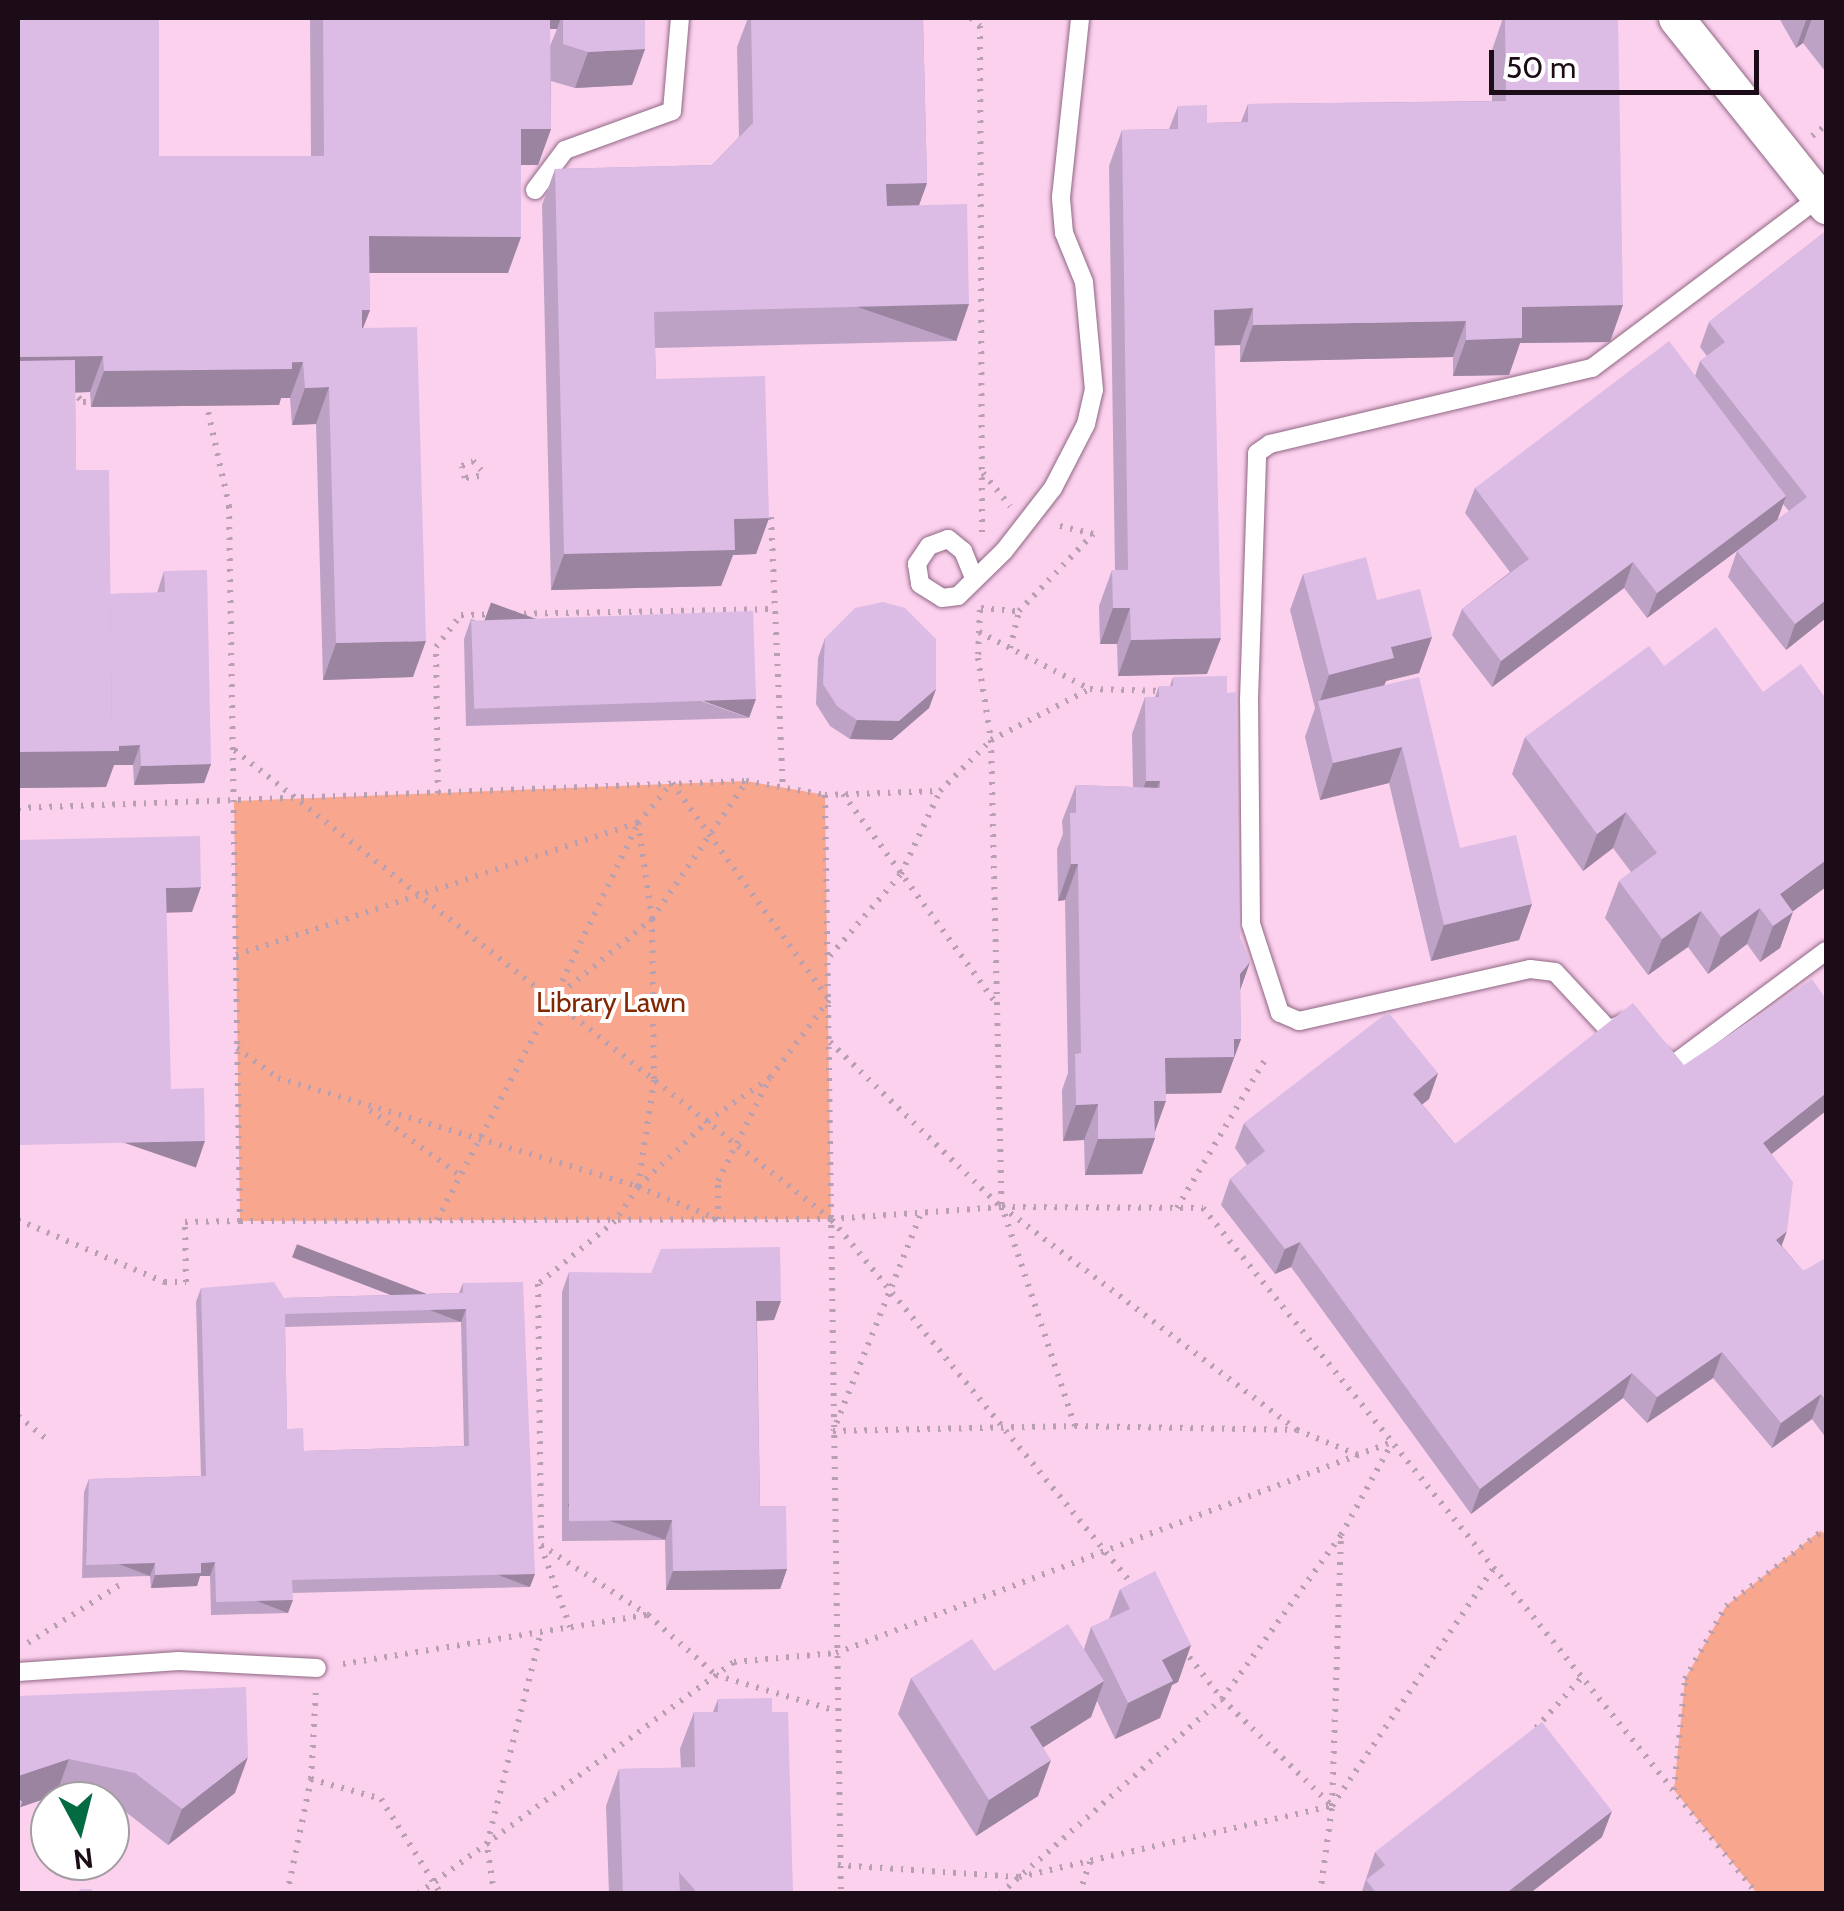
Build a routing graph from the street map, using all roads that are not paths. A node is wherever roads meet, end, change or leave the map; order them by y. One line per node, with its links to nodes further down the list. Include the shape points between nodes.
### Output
1 (680, 18): 4 (lane, via 672,111 565,150)
2 (1080, 18): 6 (lane, via 1061,197 1064,234 1084,282 1094,390 1086,424 1053,488)
3 (1676, 18): 5 (street)
4 (535, 190)
5 (1823, 202): 7 (lane, via 1592,368 1270,444 1257,453 1251,924 1280,1014 1299,1021 1530,969 1555,972 1602,1036 1630,1021 1671,1066)
6 (978, 576)
7 (1826, 952)
8 (317, 1668): 9 (lane, via 179,1661)
9 (18, 1672)

